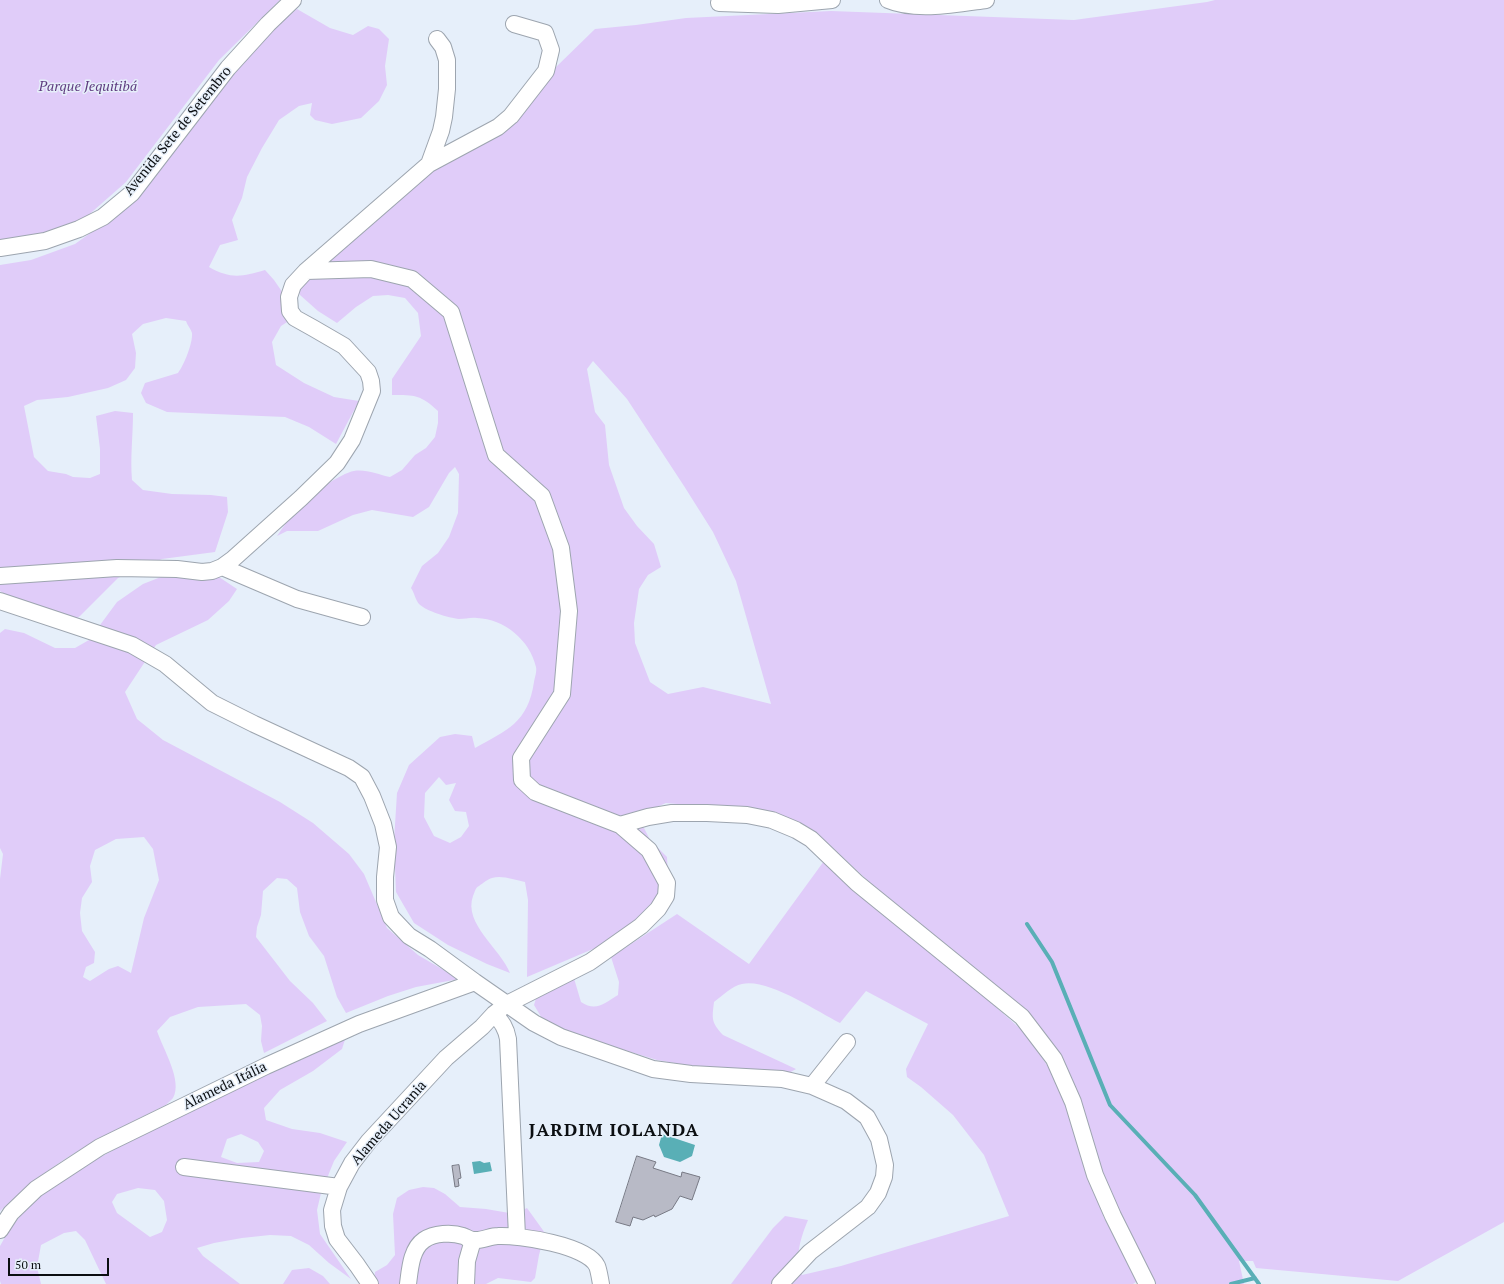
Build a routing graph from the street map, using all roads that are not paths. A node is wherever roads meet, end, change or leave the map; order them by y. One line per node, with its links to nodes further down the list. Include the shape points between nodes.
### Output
1 (293, 0): 10 (street, Avenida Sete de Setembro, via 228,68 132,193 102,217 79,229 45,241)
2 (832, 0): 6 (street, via 778,5)
3 (888, 0): 5 (street, via 898,4)
4 (986, 0): 5 (street)
5 (933, 3)
6 (719, 4)
7 (514, 24): 9 (street, via 545,33 551,50 546,72 498,127)
8 (437, 40): 9 (street, via 447,60 446,89 443,124)
9 (429, 164): 11 (street)
10 (0, 248)
11 (306, 271): 12 (street, via 293,285 289,297 290,311 294,318 344,346 368,372 372,391 352,440 337,463); 16 (street, Alameda Ucrania, via 371,269 412,279 451,312 496,455 542,496 561,548 569,611 562,694 521,758 522,780 535,792)
12 (222, 567): 13 (street, via 202,572 117,568); 15 (street, via 297,599)
13 (0, 576)
14 (0, 601): 17 (street, via 132,645 165,664 212,703 349,768 362,777 383,824 388,847 385,900 391,917 408,936)
15 (362, 617)
16 (620, 825): 18 (street, Alameda Ucrania, via 649,850 667,882 666,896 658,910 641,926 590,962); 31 (street, via 648,816 707,813 753,816 772,820 796,830 811,839 857,883 1022,1017 1054,1059 1074,1102 1095,1175)
17 (475, 982): 18 (street); 23 (street, Alameda Itália, via 352,1027 100,1147 36,1189 11,1213)
18 (500, 1009): 20 (street, via 561,1037 653,1069 690,1074 782,1079); 22 (street, Alameda Ucrania, via 446,1058 369,1141 352,1163); 24 (street, via 508,1039)
19 (847, 1042): 20 (street)
20 (812, 1086): 30 (street, via 846,1101 867,1117 879,1140 885,1165 884,1177 878,1193 868,1207 810,1252)
21 (184, 1167): 22 (street)
22 (339, 1187): 26 (street, Alameda Ucrania, via 332,1210 336,1240)
23 (0, 1230)
24 (517, 1236): 25 (street); 29 (street, via 564,1245 583,1253 596,1265)
25 (473, 1240): 27 (street, via 444,1233 425,1239 415,1250); 28 (street, via 467,1261)
26 (370, 1284)
27 (408, 1284)
28 (466, 1284)
29 (601, 1284)
30 (780, 1284)
31 (1147, 1284)

